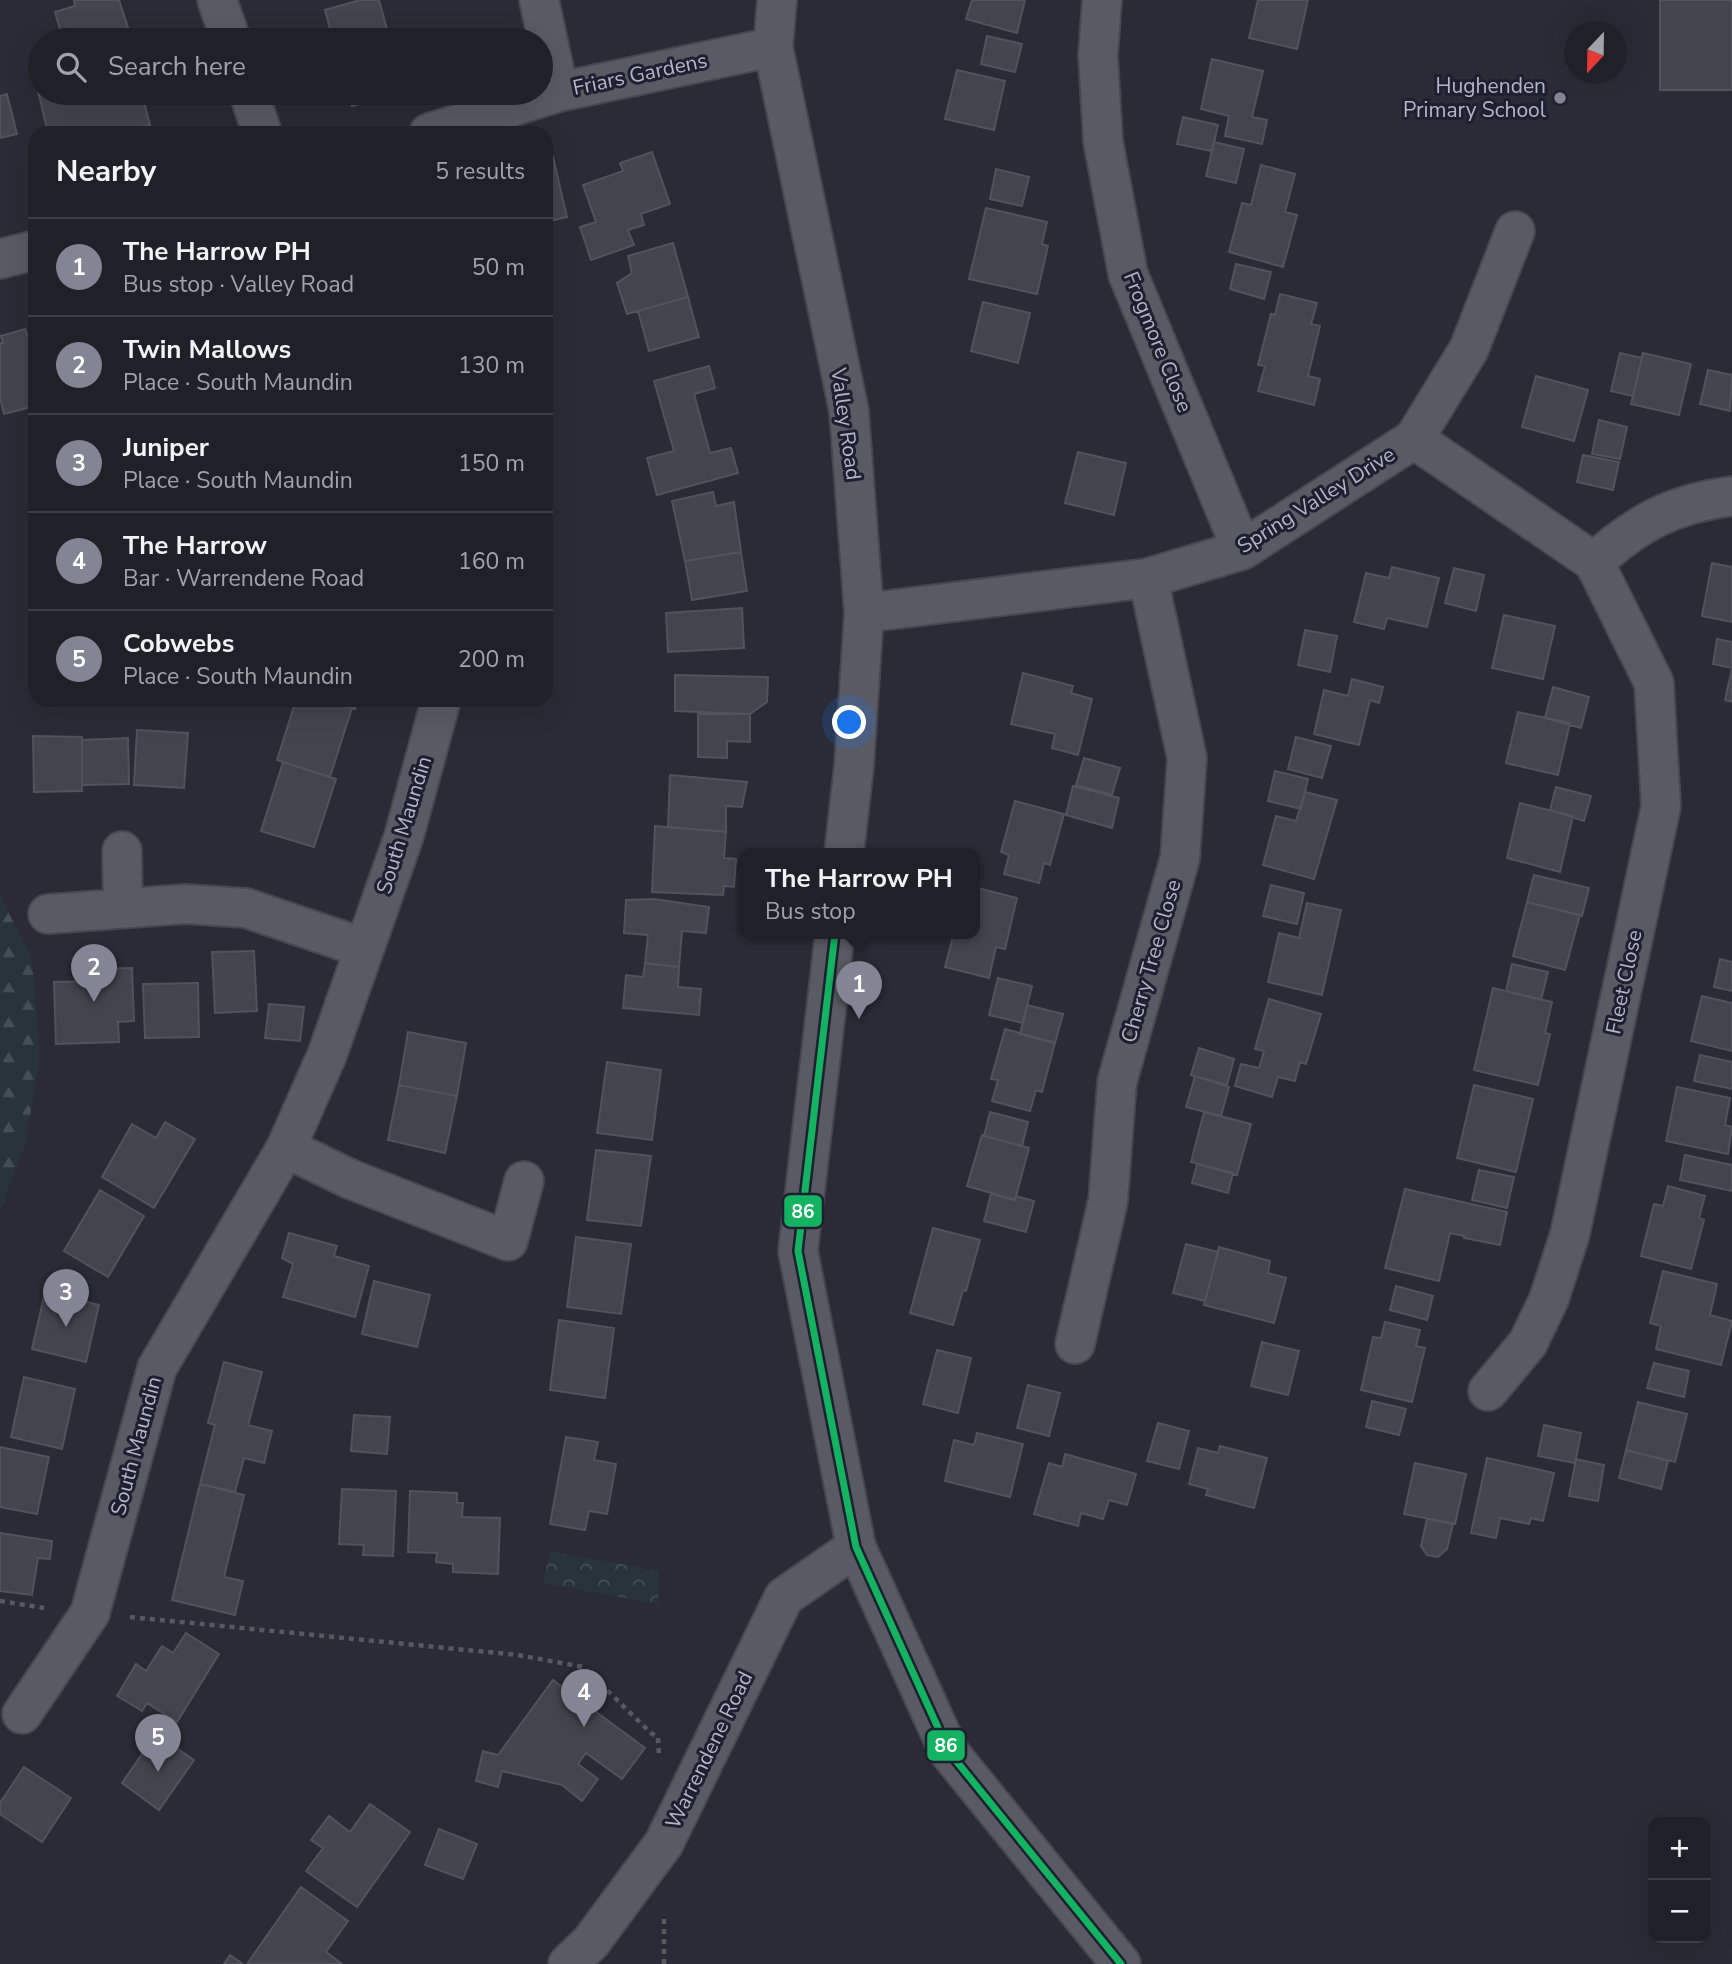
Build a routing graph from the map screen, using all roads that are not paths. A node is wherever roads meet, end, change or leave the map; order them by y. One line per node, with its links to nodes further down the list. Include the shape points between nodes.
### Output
1 (217, 0): 5 (street)
2 (539, 0): 6 (street)
3 (777, 0): 7 (street, Valley Road)
4 (1102, 0): 20 (street, Frogmore Close, via 1098,55 1103,141 1128,274)
5 (227, 28)
6 (545, 28)
7 (773, 47): 9 (street, Friars Gardens); 23 (street, Valley Road, via 849,411)
8 (553, 64): 9 (street)
9 (559, 92): 10 (street, Friars Gardens)
10 (553, 94)
11 (253, 105): 13 (street)
12 (518, 105): 14 (street, Friars Gardens)
13 (260, 126)
14 (451, 126)
15 (1515, 231): 18 (street, Spring Valley Drive, via 1469,349)
16 (28, 252): 17 (street)
17 (0, 259)
18 (1414, 439): 20 (street, Spring Valley Drive); 21 (street, Fleet Close)
19 (1732, 496): 21 (street, via 1679,506 1625,534)
20 (1242, 550): 22 (street, Spring Valley Drive)
21 (1594, 562): 34 (street, Fleet Close, via 1654,683 1661,807 1570,1234 1549,1299 1528,1343)
22 (1148, 578): 23 (street, Spring Valley Drive); 33 (street, Cherry Tree Close, via 1187,758 1180,858 1117,1082 1108,1201)
23 (864, 613): 25 (street, Valley Road)
24 (439, 707): 30 (street, South Maundin, via 404,836)
25 (845, 848)
26 (122, 851): 27 (street)
27 (123, 908): 28 (street); 30 (street, via 185,904 246,908)
28 (48, 914)
29 (834, 939): 35 (street, via 799,1251)
30 (364, 948): 31 (street, South Maundin, via 327,1055)
31 (286, 1147): 32 (street, via 350,1179 508,1241); 36 (street, South Maundin, via 157,1368 90,1613)
32 (524, 1181)
33 (1075, 1344)
34 (1488, 1391)
35 (856, 1547): 37 (street, Warrendene Road, via 784,1597 664,1843 591,1942); 38 (street, via 949,1752)
36 (22, 1714)
37 (568, 1964)
38 (1121, 1964)

